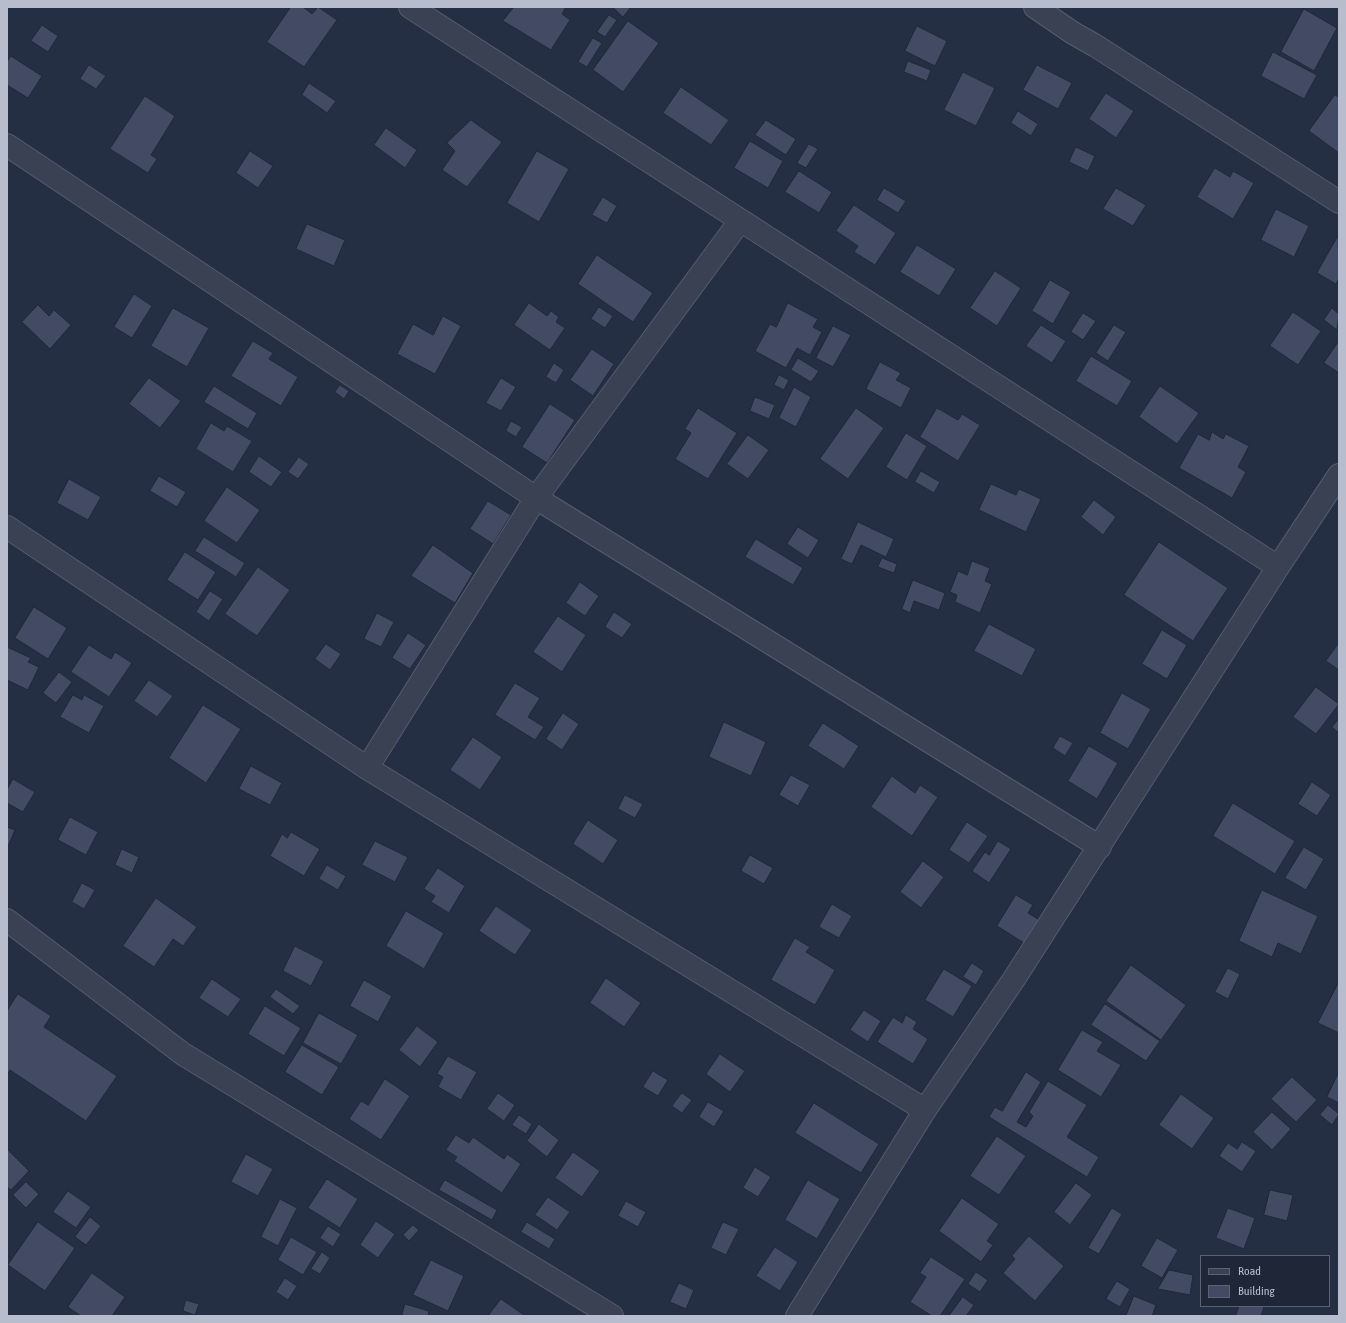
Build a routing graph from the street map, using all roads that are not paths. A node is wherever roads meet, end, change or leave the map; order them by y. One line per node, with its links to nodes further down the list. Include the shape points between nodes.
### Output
1 (410, 7): 5 (street)
2 (1036, 7): 4 (street)
3 (7, 145): 7 (street)
4 (1339, 202)
5 (740, 221): 7 (street); 9 (street)
6 (1339, 475): 9 (street)
7 (536, 498): 10 (street); 11 (street)
8 (7, 527): 10 (street)
9 (1278, 567): 11 (street)
10 (367, 768): 13 (street)
11 (1100, 847): 13 (street)
12 (7, 920): 14 (street, via 184,1054)
13 (925, 1110): 15 (street)
14 (612, 1316)
15 (797, 1316)

